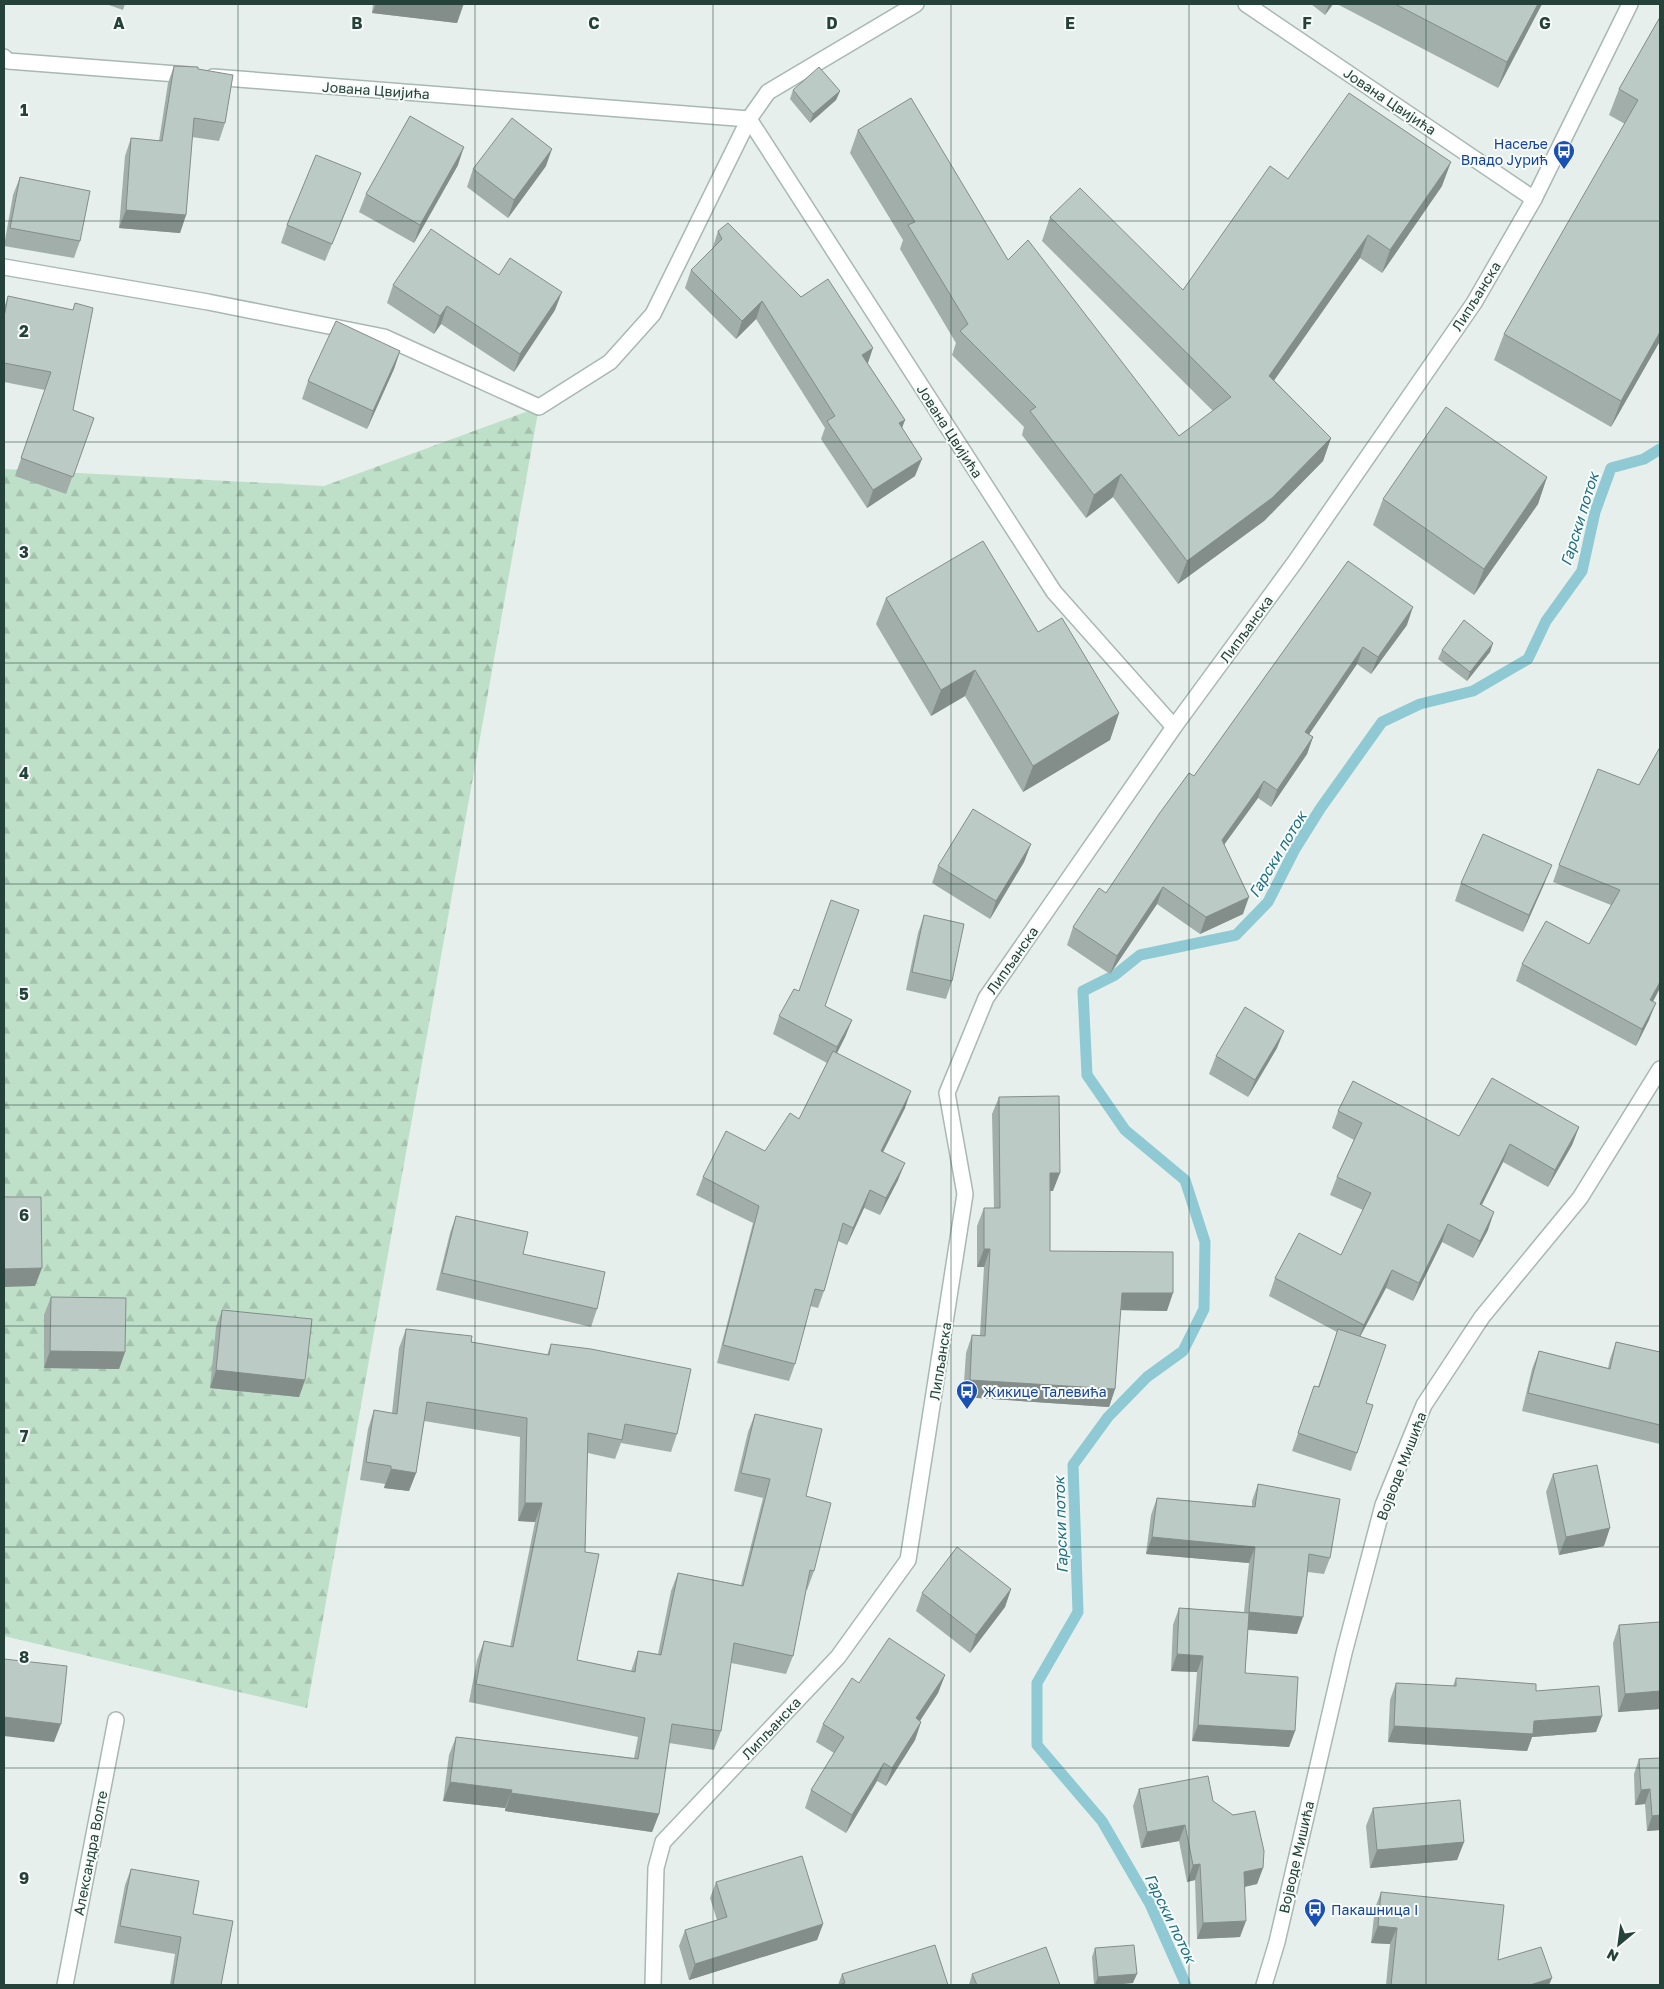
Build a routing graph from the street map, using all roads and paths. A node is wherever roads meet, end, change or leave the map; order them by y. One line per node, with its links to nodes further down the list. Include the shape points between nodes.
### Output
1 (916, 4): 5 (street, via 768,92)
2 (1246, 4): 6 (street, Јована Цвијића)
3 (1630, 4): 6 (street, Липљанска)
4 (4, 57): 5 (street, Јована Цвијића, via 8,61)
5 (749, 119): 7 (street, via 653,314 610,362 538,407 384,337 208,302); 8 (street, Јована Цвијића, via 1054,592)
6 (1534, 199): 8 (street, Липљанска, via 1474,303 1295,562)
7 (4, 267)
8 (1174, 727): 12 (street, Липљанска, via 986,998 947,1093 965,1194 908,1560 838,1657 663,1842 656,1868)
9 (1660, 1069): 13 (street, Војводе Мишића, via 1580,1198 1482,1316 1424,1405 1383,1505)
10 (116, 1720): 11 (street, Александра Волте)
11 (65, 1985)
12 (653, 1985)
13 (1264, 1985)

